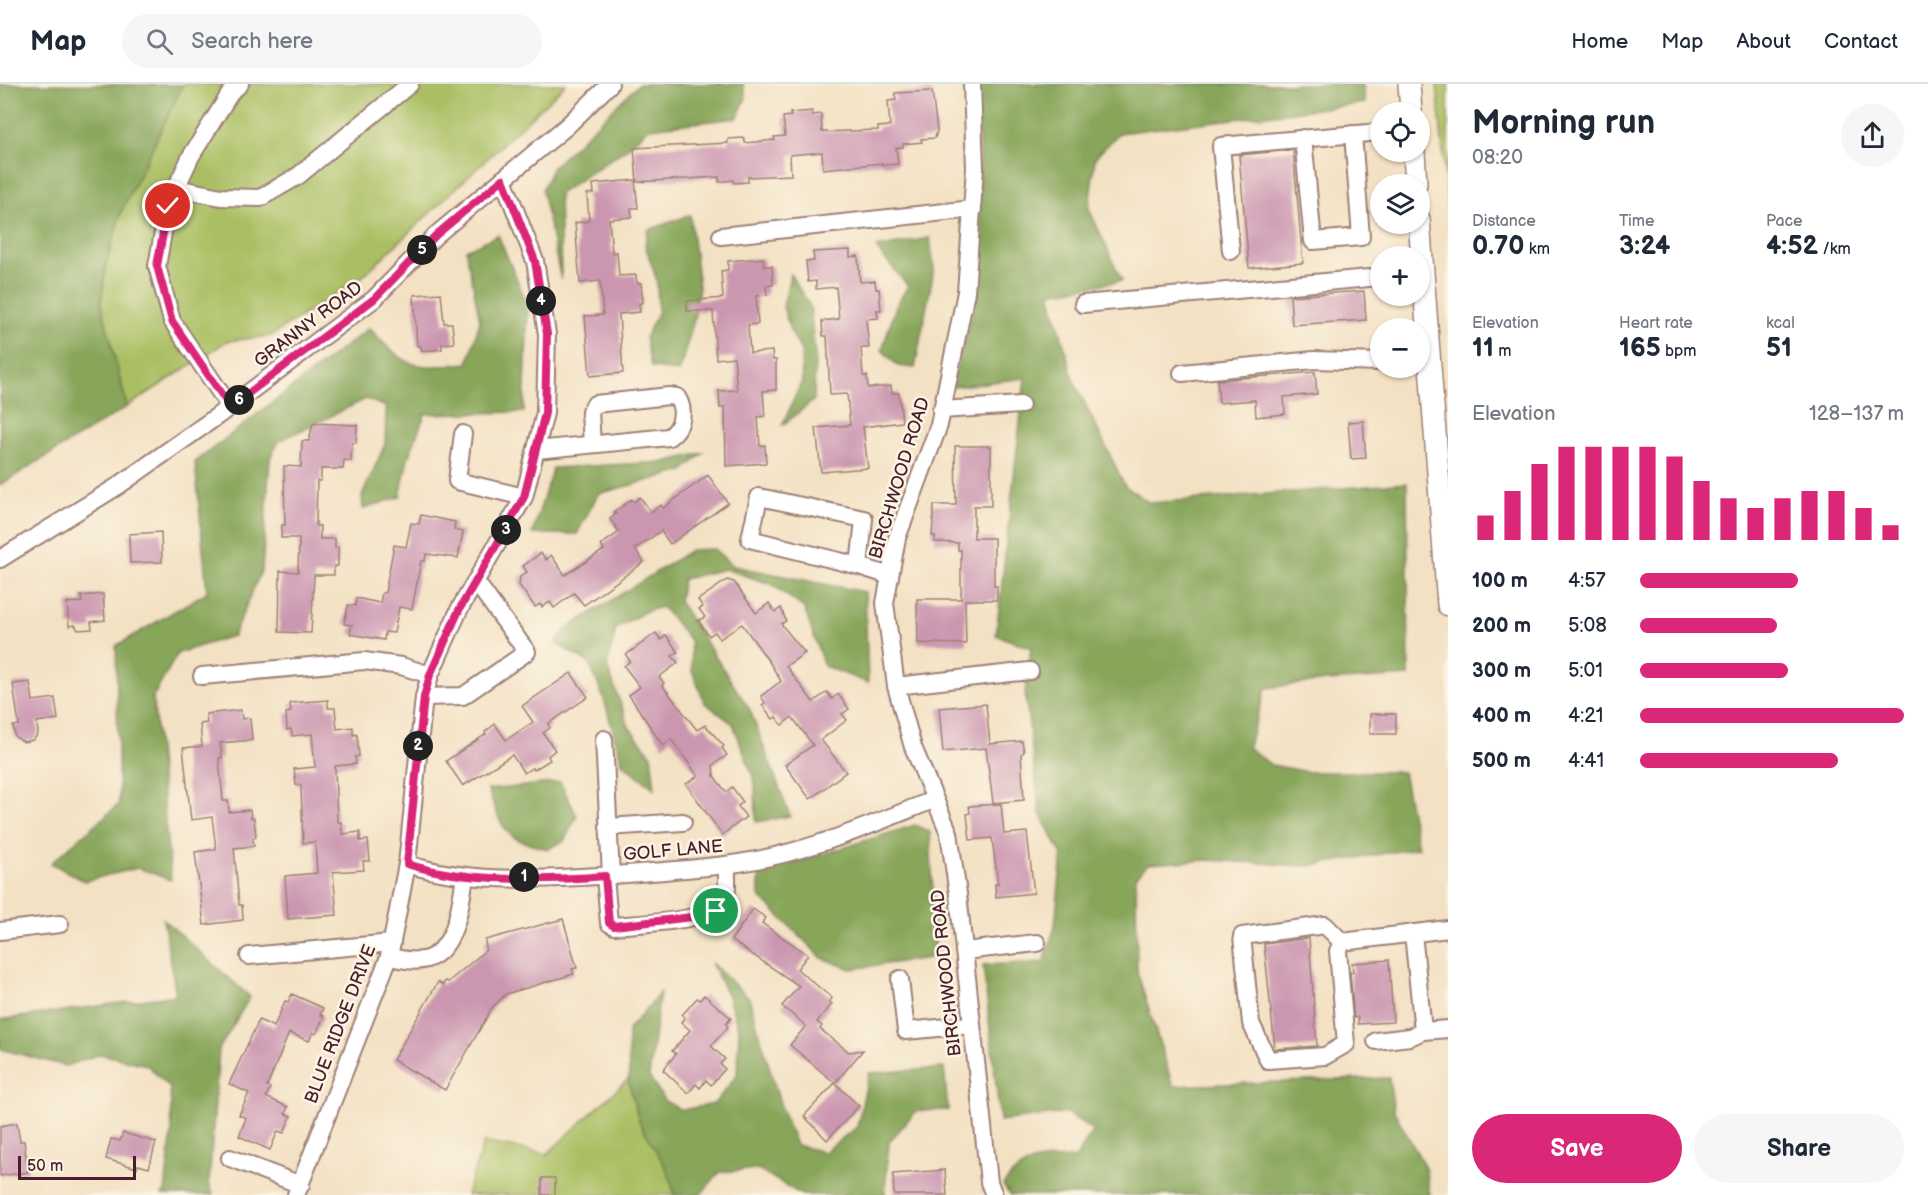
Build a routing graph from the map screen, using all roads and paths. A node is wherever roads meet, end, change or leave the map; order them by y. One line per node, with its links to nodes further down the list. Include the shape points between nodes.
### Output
1 (240, 84): 11 (street, via 191,156)
2 (410, 84): 11 (street, via 298,176 260,198 221,197)
3 (610, 84): 10 (street, GRANNY ROAD)
4 (972, 84): 12 (street, BIRCHWOOD ROAD)
5 (1409, 84): 6 (main road)
6 (1410, 102)
7 (1370, 133): 8 (street)
8 (1353, 135): 9 (street); 9 (street, via 1361,237 1314,242)
9 (1303, 138): 14 (street, via 1221,146)
10 (503, 179): 21 (street, GRANNY ROAD, via 436,235 374,299); 25 (street, BLUE RIDGE DRIVE, via 535,261 547,334 545,413)
11 (176, 188): 21 (street, via 168,206 157,266 172,321)
12 (974, 209): 13 (street); 22 (street, BIRCHWOOD ROAD, via 966,292)
13 (721, 236)
14 (1232, 251)
15 (1370, 278): 16 (street)
16 (1083, 304)
17 (1370, 362): 18 (street, via 1314,360)
18 (1182, 373)
19 (1426, 378): 31 (main road)
20 (1021, 405): 22 (street)
21 (230, 407): 27 (street, GRANNY ROAD, via 118,486)
22 (941, 410): 29 (street, BIRCHWOOD ROAD, via 897,538)
23 (463, 434): 26 (street, via 457,481)
24 (592, 444): 24 (street, via 669,437 681,422 681,402 669,396 596,404 590,412); 25 (street)
25 (536, 450): 26 (street, BLUE RIDGE DRIVE)
26 (524, 497): 30 (street, BLUE RIDGE DRIVE)
27 (0, 559)
28 (859, 566): 28 (street, via 864,519 759,497 750,539); 29 (street)
29 (890, 576): 36 (street, BIRCHWOOD ROAD, via 885,603)
30 (476, 582): 34 (street, BLUE RIDGE DRIVE); 37 (street, via 527,652 463,696)
31 (1447, 582): 32 (main road)
32 (1448, 605)
33 (1030, 671): 36 (street)
34 (430, 675): 35 (street, via 364,661); 37 (street, BLUE RIDGE DRIVE)
35 (202, 676)
36 (896, 686): 39 (street, BIRCHWOOD ROAD)
37 (424, 697): 42 (street, BLUE RIDGE DRIVE)
38 (604, 739): 41 (street)
39 (933, 800): 43 (street, GOLF LANE, via 788,854); 53 (street, BIRCHWOOD ROAD, via 949,833)
40 (683, 822): 41 (street)
41 (608, 827): 45 (street)
42 (407, 864): 44 (street, GOLF LANE); 52 (street, BLUE RIDGE DRIVE)
43 (727, 866): 45 (street, GOLF LANE); 45 (street, via 726,898 716,911 614,926 609,923)
44 (465, 876): 45 (street, GOLF LANE); 52 (street, via 457,918 442,948 428,959 409,961)
45 (608, 876)
46 (60, 924): 48 (street)
47 (1448, 929): 49 (street)
48 (0, 931)
49 (1413, 933): 51 (street); 58 (street)
50 (1038, 942): 53 (street)
51 (1342, 942): 51 (street, via 1325,925 1242,936 1251,1023 1268,1060 1325,1056 1346,1044 1338,951)
52 (390, 950): 54 (street); 61 (street, BLUE RIDGE DRIVE)
53 (964, 951): 56 (street, BIRCHWOOD ROAD)
54 (249, 956)
55 (900, 979): 56 (street, via 906,1031)
56 (970, 1025): 62 (street, BIRCHWOOD ROAD, via 989,1182)
57 (1448, 1029): 58 (street)
58 (1424, 1030): 59 (street, via 1410,1037)
59 (1376, 1041)
60 (230, 1158): 61 (street)
61 (298, 1190)
62 (994, 1195)

